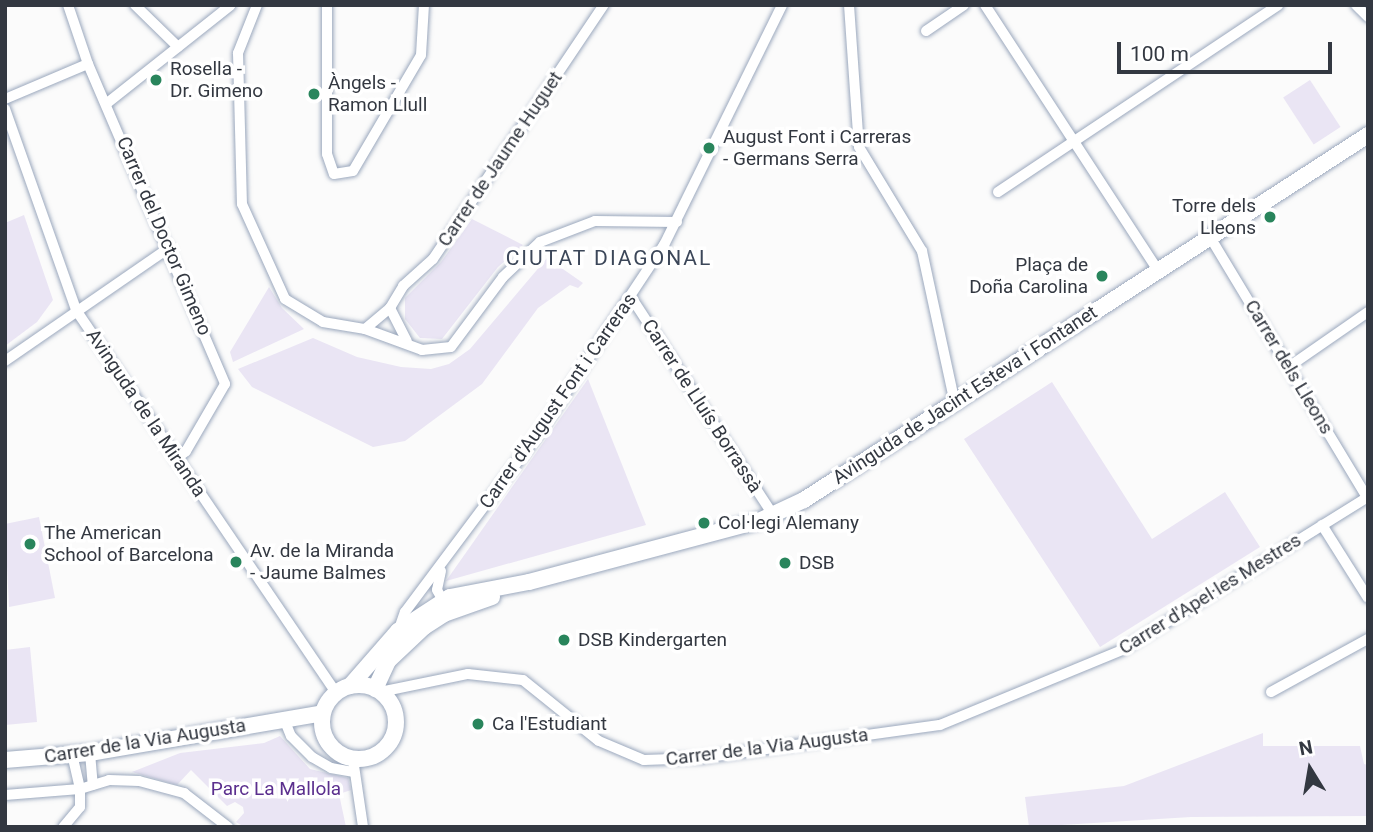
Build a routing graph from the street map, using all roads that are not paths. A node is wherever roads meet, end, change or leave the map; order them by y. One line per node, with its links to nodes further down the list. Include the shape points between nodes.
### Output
1 (68, 5): 17 (street, Carrer del Doctor Gimeno)
2 (135, 5): 16 (street)
3 (231, 5): 16 (street)
4 (257, 5): 32 (street, via 238,53 242,204 285,299 323,323)
5 (327, 5): 6 (street, via 327,154 334,174 353,171 421,55)
6 (424, 5)
7 (604, 5): 29 (street, Carrer de Jaume Huguet, via 433,259 403,286)
8 (782, 5): 24 (street, Carrer d'August Font i Carreras)
9 (849, 5): 36 (street, via 859,147 922,251)
10 (964, 5): 15 (street)
11 (985, 5): 22 (street)
12 (1278, 5): 22 (street)
13 (1356, 5): 14 (street)
14 (1368, 17)
15 (926, 31)
16 (178, 47): 19 (street)
17 (88, 64): 18 (street); 19 (street, Carrer del Doctor Gimeno)
18 (5, 99)
19 (106, 104): 26 (street, Carrer del Doctor Gimeno)
20 (5, 109): 30 (street, Avinguda de la Miranda)
21 (1368, 135): 25 (street, Avinguda de Jacint Esteva i Fontanet)
22 (1076, 141): 23 (street); 27 (street)
23 (998, 192)
24 (677, 222): 28 (street, Carrer d'August Font i Carreras); 33 (street, via 595,220 540,242 503,277 451,347 422,350)
25 (1210, 237): 27 (street, Avinguda de Jacint Esteva i Fontanet); 35 (street, Carrer dels Lleons)
26 (169, 248): 30 (street); 37 (street, Carrer del Doctor Gimeno, via 225,384 186,451)
27 (1158, 270): 36 (street, Avinguda de Jacint Esteva i Fontanet)
28 (631, 297): 39 (street, Carrer de Lluís Borrassà); 41 (street, Carrer d'August Font i Carreras)
29 (390, 308): 32 (street, Carrer de Jaume Huguet); 33 (street)
30 (76, 310): 34 (street); 37 (street, Avinguda de la Miranda)
31 (1368, 312): 35 (street)
32 (365, 329): 33 (street)
33 (407, 341)
34 (5, 360)
35 (1290, 366): 38 (street, Carrer dels Lleons)
36 (955, 403): 39 (street, Avinguda de Jacint Esteva i Fontanet)
37 (176, 459): 48 (street, Avinguda de la Miranda)
38 (1368, 497): 40 (street, Carrer d'Apel·les Mestres)
39 (773, 515): 42 (street, Avinguda de Jacint Esteva i Fontanet)
40 (1322, 525): 44 (street); 47 (street, Carrer d'Apel·les Mestres, via 1122,650)
41 (442, 568): 43 (street, via 436,590 441,597); 45 (street, Carrer d'August Font i Carreras, via 405,612)
42 (530, 582): 43 (street, Avinguda de Jacint Esteva i Fontanet); 49 (street, Avinguda de Jacint Esteva i Fontanet, via 444,614 424,627 388,661)
43 (450, 597): 45 (street, Avinguda de Jacint Esteva i Fontanet)
44 (1368, 598)
45 (398, 631): 48 (street, Avinguda de Jacint Esteva i Fontanet)
46 (1368, 639): 50 (street)
47 (1047, 681): 49 (street, Carrer de la Via Augusta, via 940,725 701,758 645,760 599,741 523,680 468,674)
48 (343, 690): 49 (street); 51 (street)
49 (378, 690): 56 (street, via 394,710 392,739 376,756)
50 (1271, 692)
51 (323, 713): 52 (street, Carrer de la Via Augusta); 56 (street, via 327,743)
52 (284, 719): 53 (street, Carrer de la Via Augusta); 56 (street, via 291,736 312,757 331,768)
53 (90, 753): 54 (street, Carrer de la Via Augusta); 57 (street)
54 (72, 754): 55 (street, Carrer de la Via Augusta); 58 (street)
55 (5, 760)
56 (353, 766): 62 (street)
57 (93, 785): 58 (street); 61 (street, via 109,780 139,781 184,793)
58 (80, 789): 59 (street); 60 (street, via 80,807)
59 (5, 794)
60 (63, 827)
61 (229, 827)
62 (363, 827)

